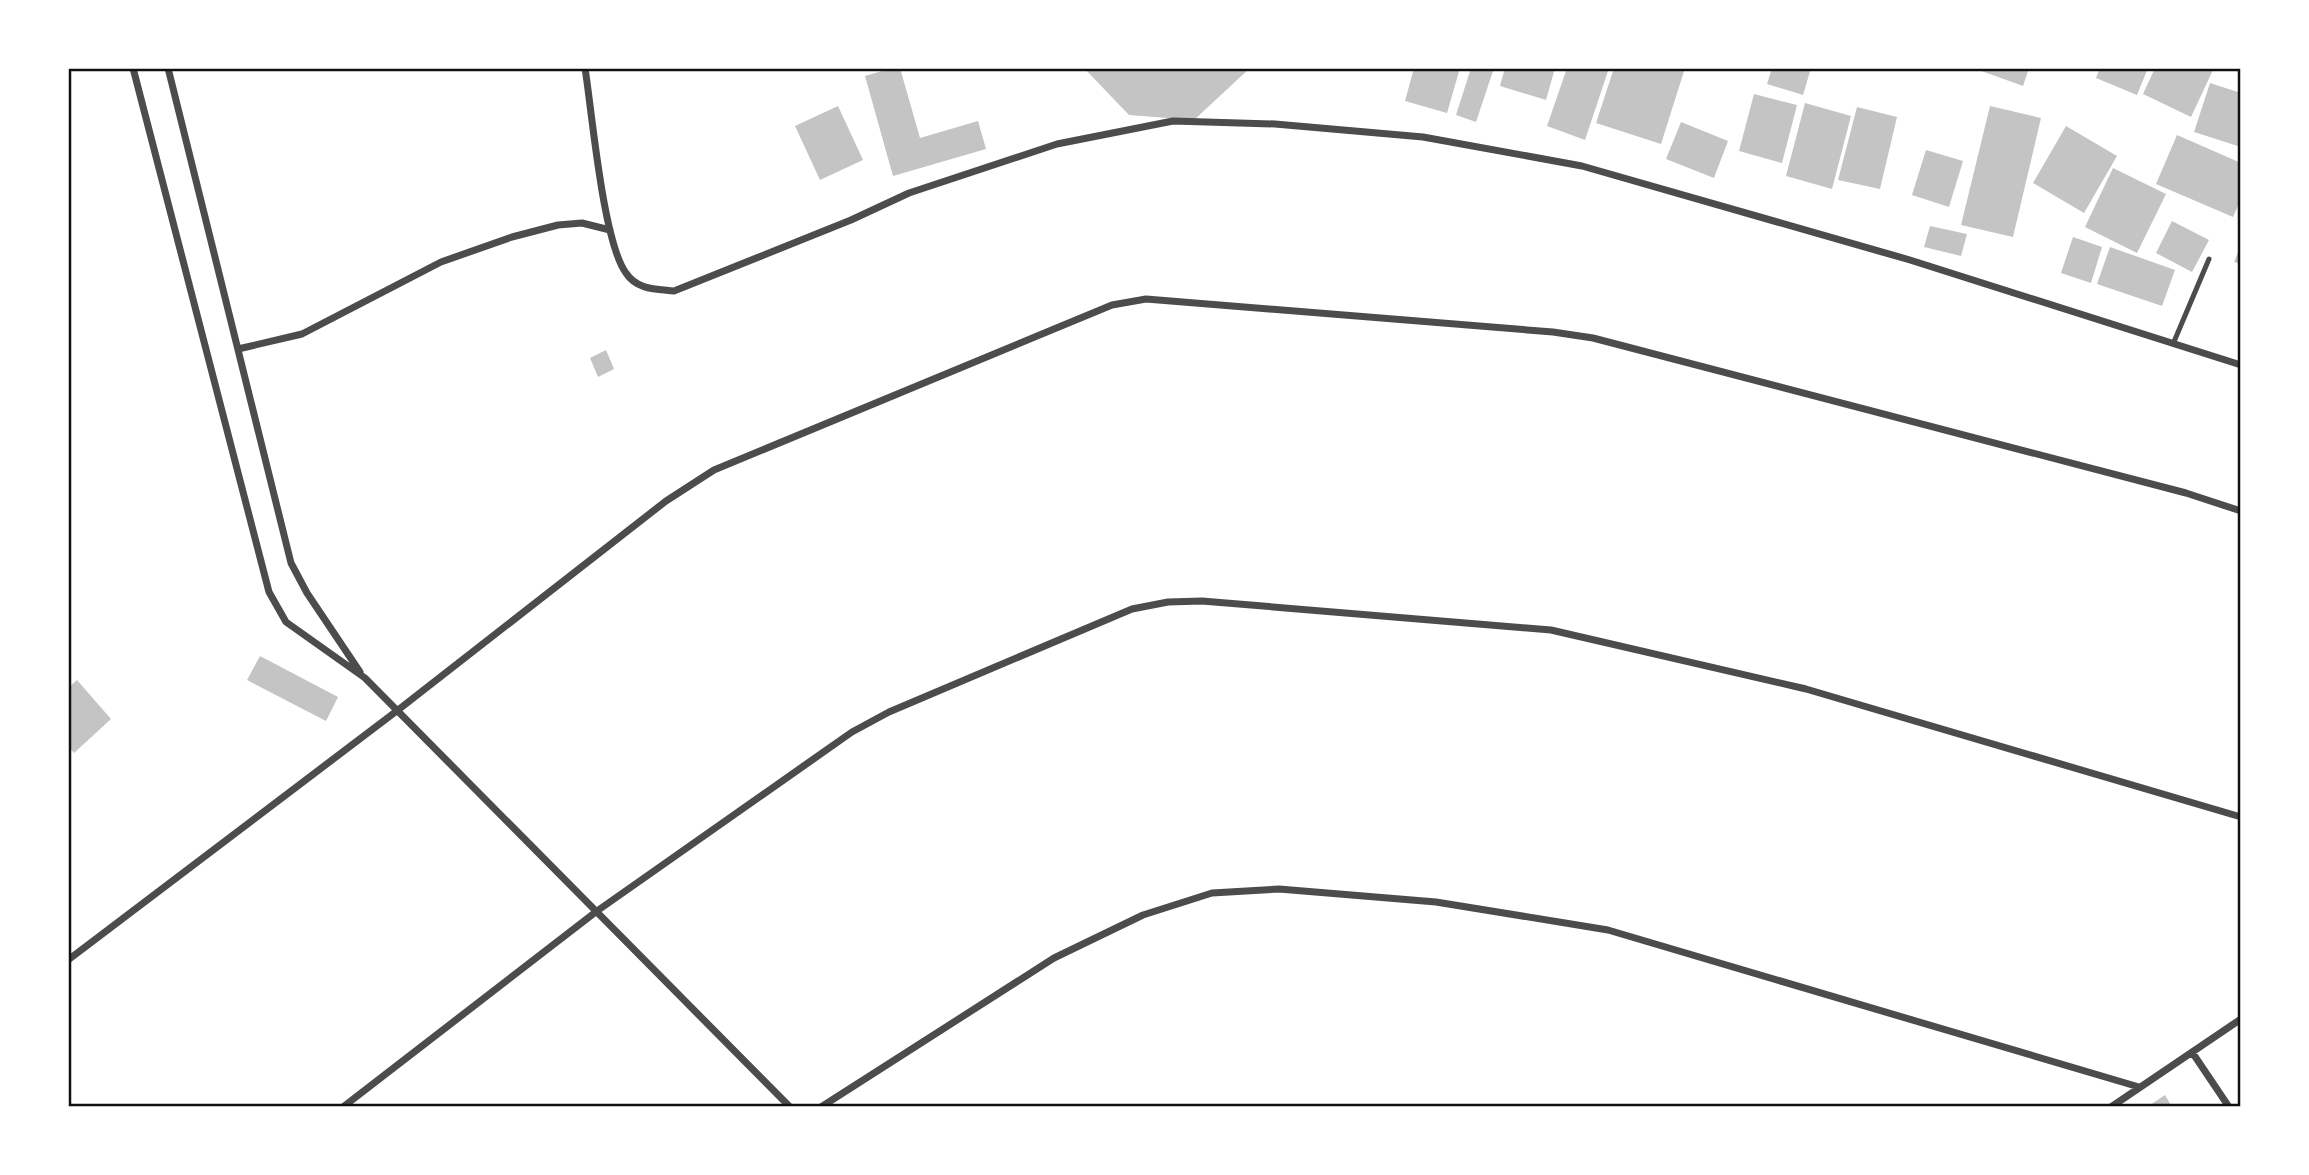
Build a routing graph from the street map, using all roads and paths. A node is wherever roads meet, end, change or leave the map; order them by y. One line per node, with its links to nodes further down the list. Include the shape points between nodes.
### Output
1 (133, 68): 10 (street, via 269,592 286,622)
2 (168, 68): 7 (street)
3 (585, 68): 4 (street)
4 (610, 230): 6 (street, via 625,274 643,288 674,291 909,192 1057,144 1173,121 1275,124 1423,138 1582,166 1910,260); 7 (street, via 582,223 513,237 441,262 302,334)
5 (2209, 258): 6 (lane)
6 (2173, 344): 8 (street)
7 (238, 349): 10 (street, via 291,563)
8 (2241, 365)
9 (2241, 512): 11 (street, via 2173,490 1593,338 1146,299 1081,316 714,470 666,501)
10 (365, 678): 11 (street)
11 (398, 710): 13 (street); 14 (street)
12 (2241, 817): 13 (street, via 1806,689 1551,630 1168,602 1132,609 852,732)
13 (597, 911): 18 (street); 19 (street)
14 (68, 960)
15 (2241, 1019): 16 (street)
16 (2192, 1052): 17 (street); 22 (street)
17 (2139, 1087): 20 (street, via 1608,930 1449,904 1279,889 1212,893 1143,915 1054,958); 21 (street)
18 (343, 1107)
19 (790, 1107)
20 (821, 1107)
21 (2111, 1107)
22 (2229, 1107)

